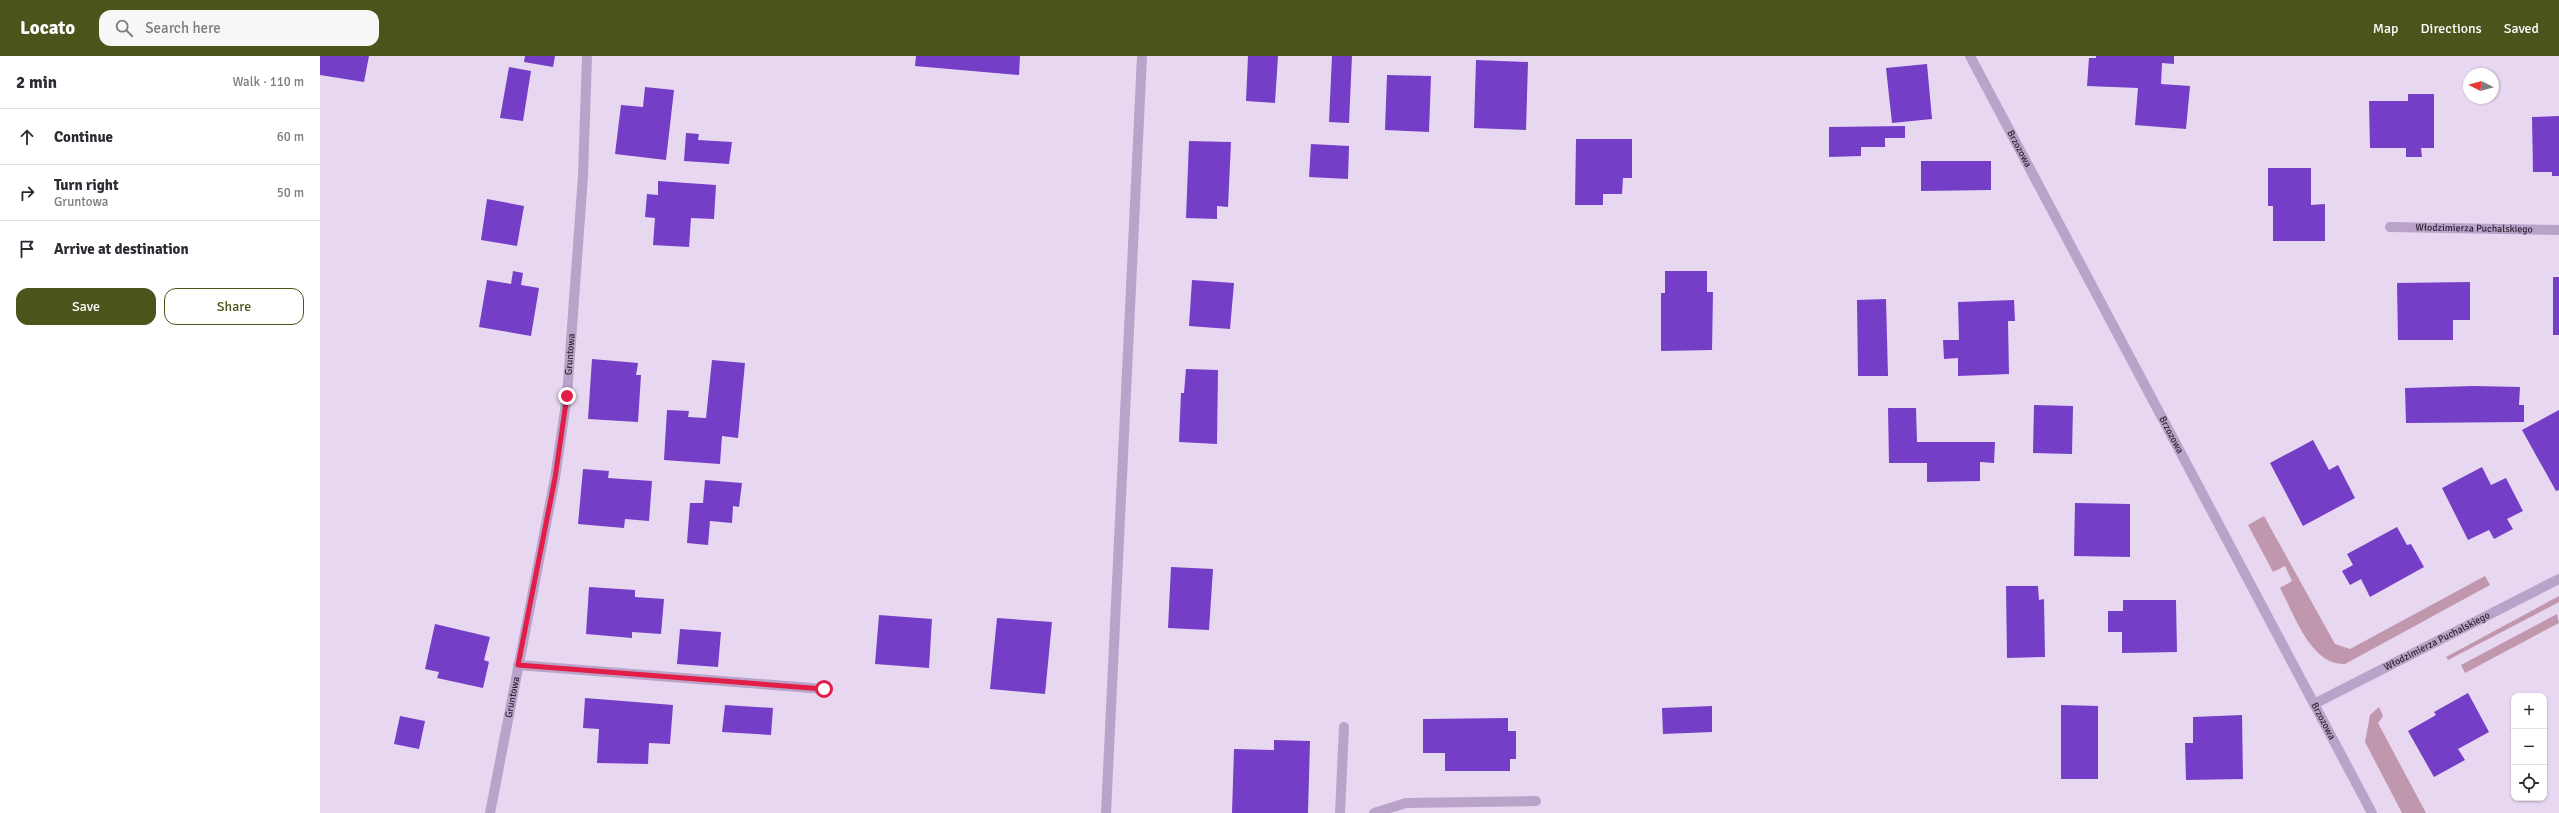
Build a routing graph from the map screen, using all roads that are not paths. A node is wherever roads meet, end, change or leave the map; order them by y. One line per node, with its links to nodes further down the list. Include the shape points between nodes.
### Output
1 (587, 56): 7 (street, Gruntowa, via 584,176 567,396 555,478)
2 (1142, 56): 13 (street)
3 (1970, 56): 9 (street, Brzozowa)
4 (2390, 227): 5 (street, Włodzimierza Puchalskiego)
5 (2559, 230)
6 (2559, 579): 9 (street, Włodzimierza Puchalskiego)
7 (518, 665): 8 (street); 12 (street, Gruntowa)
8 (824, 689)
9 (2314, 704): 16 (street, Brzozowa)
10 (1344, 726): 14 (street)
11 (1536, 801): 15 (street, via 1406,803)
12 (490, 813)
13 (1106, 813)
14 (1340, 813)
15 (1374, 813)
16 (2372, 813)

